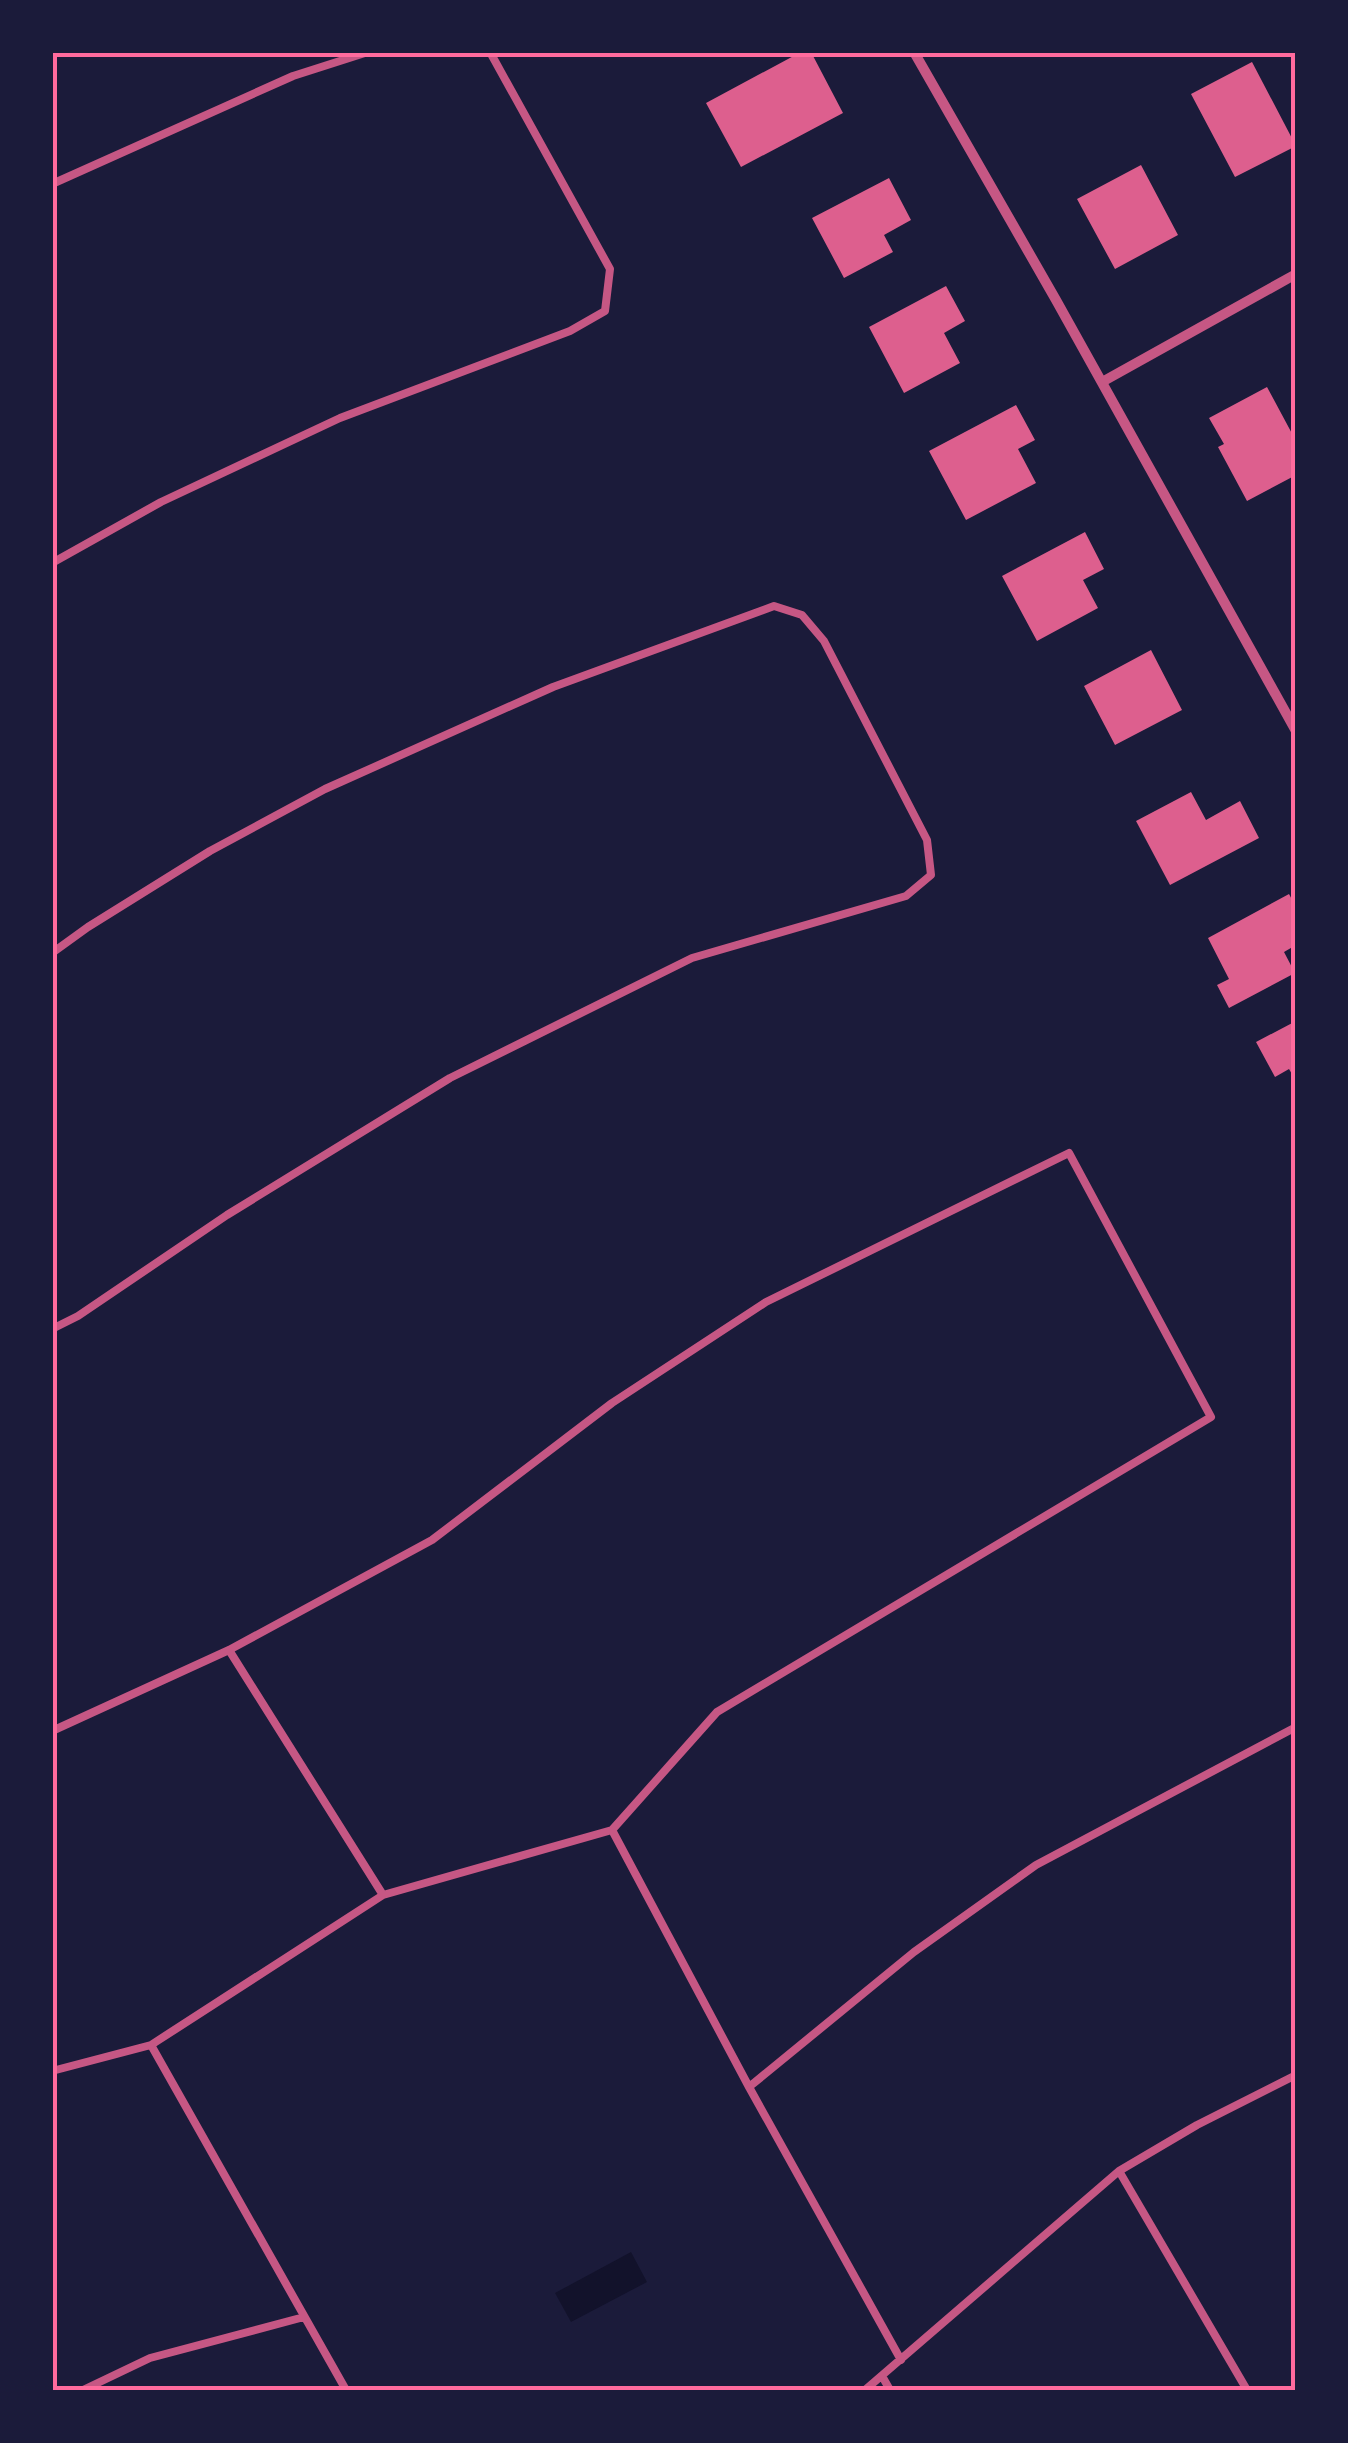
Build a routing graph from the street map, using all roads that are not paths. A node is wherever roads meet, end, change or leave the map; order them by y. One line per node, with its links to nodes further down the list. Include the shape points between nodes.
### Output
1 (368, 52): 4 (lane, via 293,76)
2 (490, 52): 7 (lane, via 610,269 605,311 570,331 340,418 161,502)
3 (914, 52): 6 (street)
4 (52, 184)
5 (1296, 274): 6 (street)
6 (1102, 382): 8 (street)
7 (52, 563)
8 (1296, 731)
9 (52, 954): 10 (lane, via 210,851 325,789 553,686 774,606 802,616 824,641 927,840 931,875 906,896 692,958 450,1078)
10 (52, 1330)
11 (229, 1650): 13 (lane); 14 (lane, via 432,1540 612,1403 766,1302 1069,1153 1212,1417 717,1712); 15 (lane)
12 (1296, 1727): 19 (lane, via 1036,1866 914,1952)
13 (52, 1731)
14 (612, 1830): 15 (lane); 19 (lane)
15 (383, 1895): 16 (lane)
16 (151, 2045): 17 (lane); 21 (lane)
17 (52, 2071)
18 (1296, 2075): 20 (lane)
19 (749, 2087): 22 (lane)
20 (1119, 2170): 22 (lane); 28 (lane)
21 (304, 2317): 24 (lane, via 150,2358); 25 (lane)
22 (901, 2360): 23 (lane)
23 (882, 2376): 26 (lane); 27 (lane)
24 (84, 2390)
25 (346, 2390)
26 (864, 2390)
27 (890, 2390)
28 (1248, 2390)

